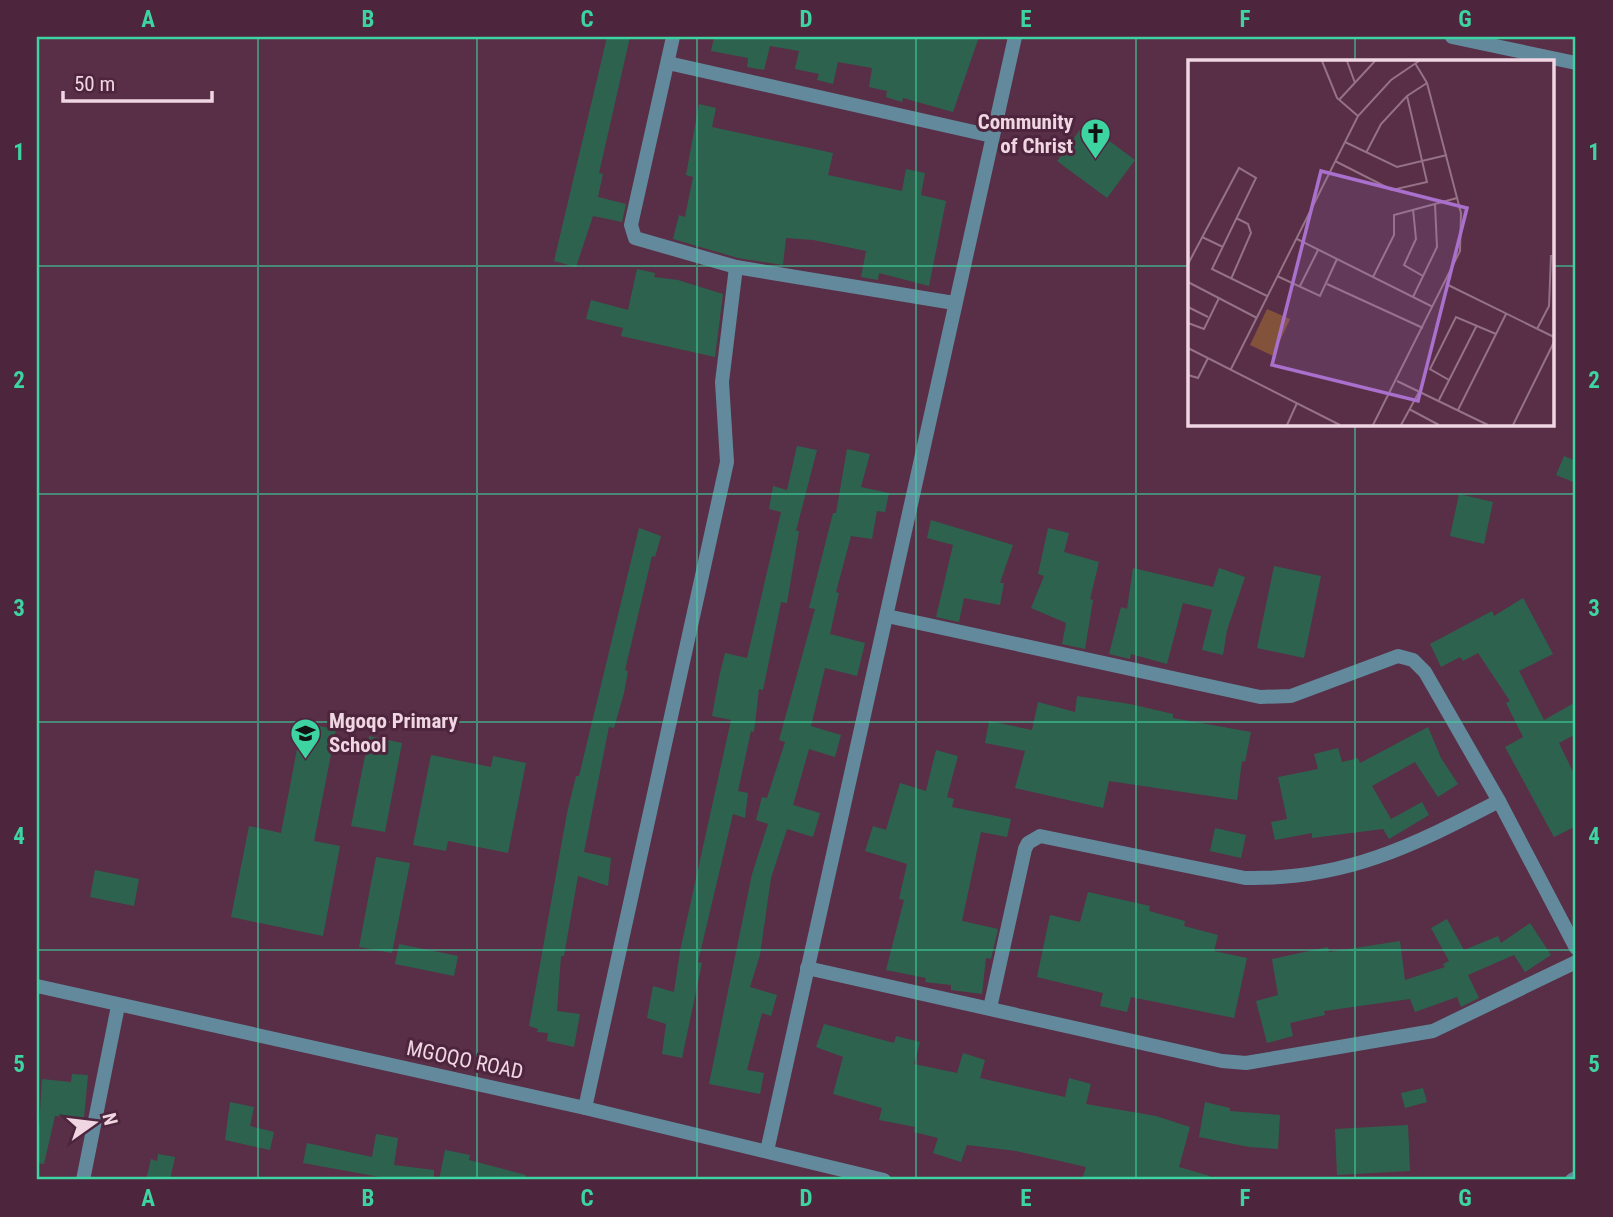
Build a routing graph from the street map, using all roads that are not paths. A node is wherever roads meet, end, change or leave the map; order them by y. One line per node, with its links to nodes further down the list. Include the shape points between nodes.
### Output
1 (673, 37): 4 (street)
2 (1015, 37): 6 (street)
3 (1452, 37): 5 (street)
4 (668, 63): 6 (street); 7 (street, via 631,232 639,242)
5 (1576, 63)
6 (992, 136): 8 (street)
7 (736, 267): 8 (street); 17 (street, via 722,382 727,462)
8 (954, 303): 9 (street)
9 (887, 616): 10 (street, via 1260,697 1291,696 1398,656 1413,660 1425,672); 13 (street)
10 (1499, 801): 11 (street); 16 (street, via 1396,852 1353,866 1270,878 1245,878 1040,836 1025,849)
11 (1576, 948)
12 (1576, 962): 16 (street, via 1433,1031 1246,1063)
13 (807, 968): 16 (street); 18 (street)
14 (37, 986): 15 (street, MGOQO ROAD)
15 (118, 1006): 17 (street, MGOQO ROAD); 19 (street)
16 (990, 1008)
17 (585, 1108): 18 (street, MGOQO ROAD)
18 (767, 1151): 20 (street, MGOQO ROAD)
19 (83, 1180)
20 (884, 1180)

